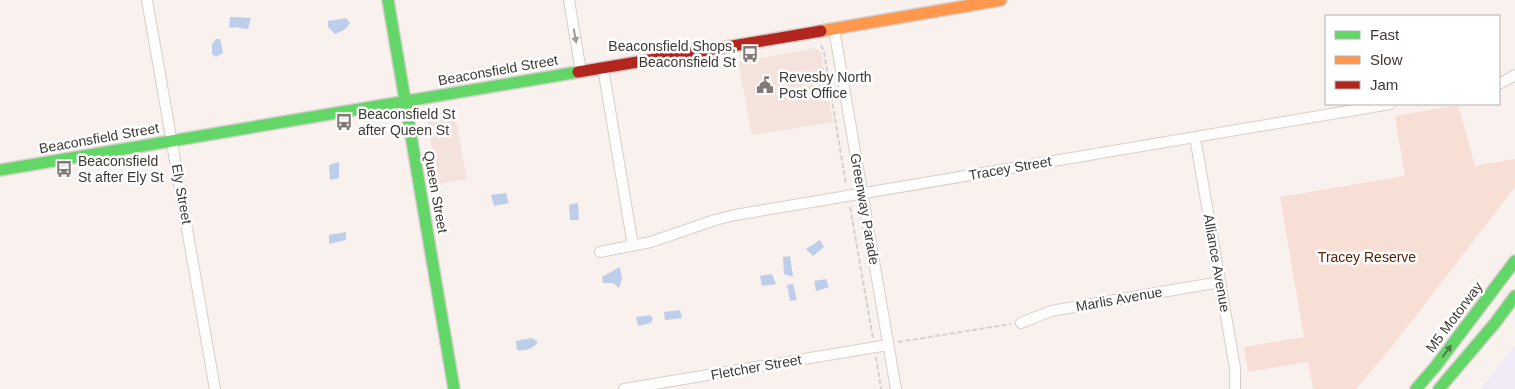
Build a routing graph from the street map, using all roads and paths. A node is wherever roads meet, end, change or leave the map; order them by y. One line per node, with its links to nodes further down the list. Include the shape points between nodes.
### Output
1 (147, 0): 14 (street, Ely Street)
2 (388, 0): 11 (main road, Queen Street)
3 (568, 0): 8 (street, one-way to 8)
4 (1001, 0): 5 (main road, Beaconsfield Street)
5 (834, 29): 7 (main road, Beaconsfield Street); 16 (street, Greenway Parade)
6 (821, 45): 17 (path)
7 (603, 68): 8 (main road, Beaconsfield Street); 18 (street)
8 (581, 72): 11 (main road, Beaconsfield Street)
9 (1515, 75): 10 (street)
10 (1500, 83)
11 (405, 102): 14 (main road, Beaconsfield Street); 27 (main road, Queen Street)
12 (1384, 105): 13 (street, Tracey Street)
13 (1195, 137): 16 (street, Tracey Street); 21 (street, Alliance Avenue)
14 (172, 140): 15 (main road, Beaconsfield Street); 26 (street, Ely Street)
15 (0, 170)
16 (863, 193): 17 (street, Tracey Street); 24 (street, Greenway Parade)
17 (848, 196): 18 (street, Tracey Street, via 735,215); 25 (path)
18 (633, 246): 19 (street, Tracey Street)
19 (600, 252)
20 (1515, 261): 32 (main road, M5 Motorway, one-way to 20)
21 (1220, 282): 23 (street, Marlis Avenue, via 1051,311); 31 (street, Alliance Avenue, via 1235,368)
22 (1515, 296): 33 (main road)
23 (1021, 323): 24 (path)
24 (888, 345): 25 (street, Fletcher Street); 30 (street, Greenway Parade)
25 (874, 347): 28 (street, Fletcher Street); 29 (path)
26 (215, 389)
27 (454, 389)
28 (624, 389)
29 (881, 389)
30 (896, 389)
31 (1235, 389)
32 (1416, 389)
33 (1439, 389)

